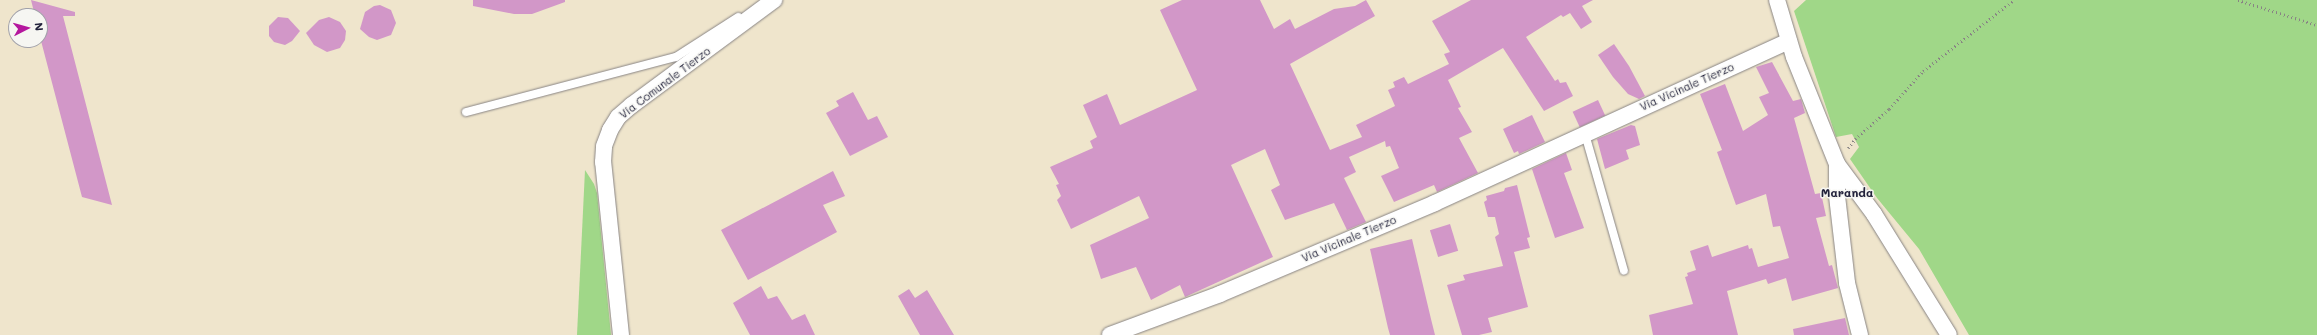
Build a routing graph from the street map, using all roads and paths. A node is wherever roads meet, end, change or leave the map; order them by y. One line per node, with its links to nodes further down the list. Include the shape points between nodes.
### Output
1 (764, 0): 8 (lane, via 676,57)
2 (774, 0): 12 (street, Via Comunale Tierzo, via 632,105 618,117 610,130 604,146 603,162)
3 (1777, 0): 7 (street)
4 (2014, 0): 10 (path, via 1923,71 1889,109 1855,139)
5 (2238, 0): 6 (path)
6 (2317, 25)
7 (1790, 41): 9 (street, Via Vicinale Tierzo); 10 (street)
8 (466, 112)
9 (1585, 134): 11 (lane); 13 (street, Via Vicinale Tierzo, via 1435,203 1220,294)
10 (1837, 164): 14 (street, via 1837,196 1847,283); 15 (street, via 1874,214)
11 (1624, 271)
12 (621, 335)
13 (1110, 335)
14 (1860, 335)
15 (1948, 335)

